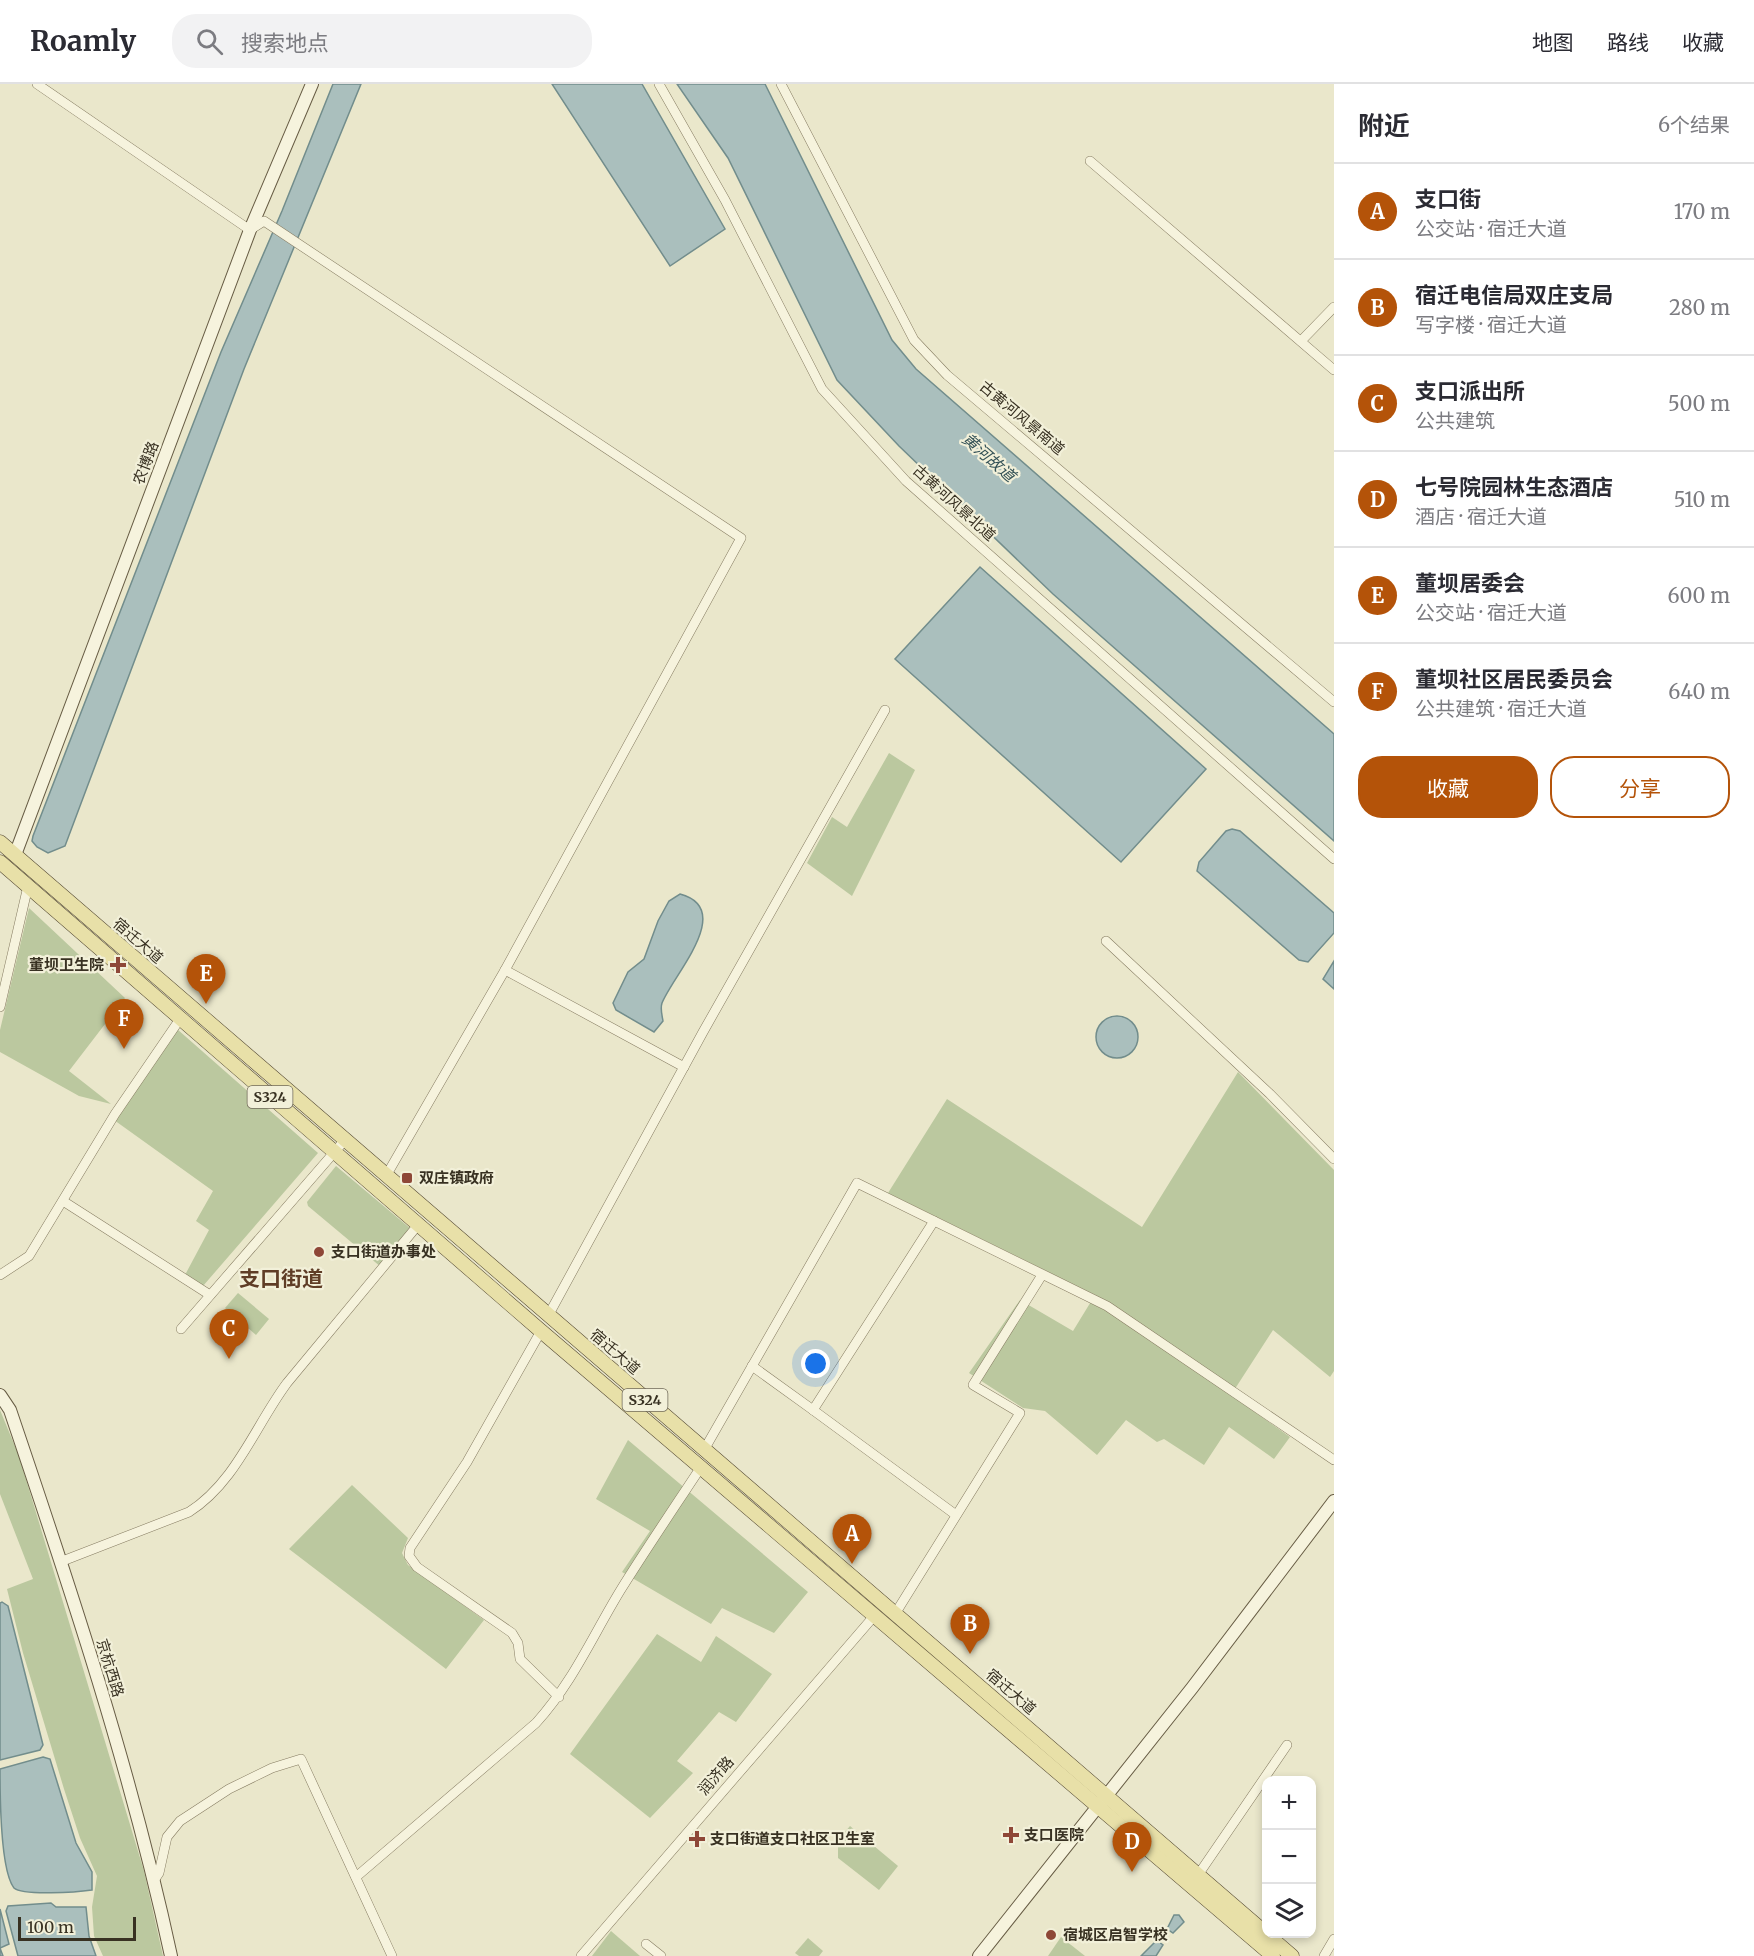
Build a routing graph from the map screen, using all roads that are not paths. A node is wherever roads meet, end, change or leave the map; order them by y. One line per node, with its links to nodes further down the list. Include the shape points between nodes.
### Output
1 (37, 84): 6 (street)
2 (312, 84): 6 (street, 农博路)
3 (658, 84): 14 (street, 古黄河风景北道, via 724,200 822,389 906,481)
4 (781, 84): 10 (street, 古黄河风景南道, via 914,340 947,375)
5 (1090, 162): 8 (street)
6 (250, 230): 13 (street, 农博路); 18 (street, via 264,221 741,538)
7 (1334, 307): 8 (street)
8 (1301, 341): 9 (street)
9 (1334, 370)
10 (1334, 702)
11 (885, 710): 21 (street)
12 (0, 842): 13 (main road, 宿迁大道 / S324)
13 (15, 855): 22 (main road, 宿迁大道 / S324)
14 (1334, 859)
15 (0, 862): 16 (main road, 宿迁大道 / S324)
16 (28, 886): 19 (street); 20 (main road, 宿迁大道 / S324)
17 (1106, 941): 24 (street)
18 (505, 970): 21 (street); 25 (street)
19 (0, 1007)
20 (180, 1019): 23 (main road, 宿迁大道 / S324); 26 (street, via 115,1114)
21 (684, 1066): 32 (street)
22 (344, 1141): 23 (street); 25 (main road, 宿迁大道 / S324)
23 (334, 1152): 28 (main road, 宿迁大道 / S324); 31 (street)
24 (1334, 1159)
25 (386, 1176): 32 (main road, 宿迁大道 / S324)
26 (63, 1201): 29 (street, via 29,1256); 31 (street)
27 (934, 1221): 30 (street); 35 (street, via 857,1184); 37 (street)
28 (418, 1225): 34 (main road, 宿迁大道 / S324); 43 (street, via 287,1383 266,1411 260,1430 201,1505)
29 (0, 1275)
30 (1042, 1275): 39 (street, via 1107,1306); 42 (street, via 973,1385 1020,1413)
31 (210, 1295): 33 (street)
32 (548, 1316): 38 (main road, 宿迁大道 / S324)
33 (181, 1329)
34 (540, 1331): 40 (main road, 宿迁大道 / S324); 46 (street, via 467,1462 408,1556 417,1567 512,1634 520,1659)
35 (752, 1366): 37 (street); 38 (street)
36 (0, 1395): 43 (street, 京杭西路, via 10,1410)
37 (813, 1410): 42 (street)
38 (704, 1450): 44 (main road, 宿迁大道 / S324)
39 (1334, 1460)
40 (701, 1467): 45 (main road, 宿迁大道 / S324); 46 (street, via 620,1591)
41 (1334, 1501): 48 (street)
42 (956, 1515): 44 (street)
43 (60, 1562): 51 (street, 京杭西路)
44 (895, 1614): 48 (main road, 宿迁大道 / S324)
45 (875, 1615): 48 (main road, 宿迁大道 / S324); 56 (street, 润济路)
46 (559, 1697): 50 (street, via 536,1723)
47 (1287, 1745): 49 (street)
48 (1103, 1801): 49 (main road, 宿迁大道 / S324); 58 (street); 59 (main road, 宿迁大道 / S324)
49 (1198, 1875): 60 (main road, 宿迁大道 / S324)
50 (356, 1877): 51 (street, via 301,1759 229,1789 180,1821 167,1837); 55 (street)
51 (155, 1879): 54 (street, 京杭西路)
52 (1334, 1938): 61 (street)
53 (646, 1944): 57 (street)
54 (171, 1956)
55 (392, 1956)
56 (581, 1956)
57 (661, 1956)
58 (979, 1956)
59 (1273, 1956)
60 (1292, 1956)
61 (1324, 1956)

